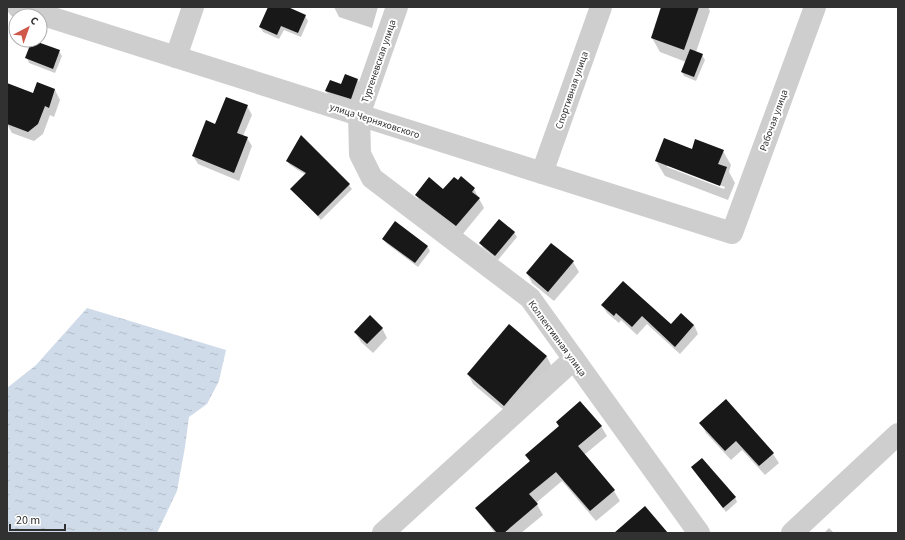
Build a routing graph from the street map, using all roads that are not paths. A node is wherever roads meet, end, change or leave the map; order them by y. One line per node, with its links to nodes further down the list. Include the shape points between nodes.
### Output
1 (18, 7): 6 (street, улица Черняховского)
2 (193, 7): 6 (street)
3 (397, 7): 7 (street, Тургеневская улица)
4 (601, 7): 8 (street, Спортивная улица)
5 (815, 7): 9 (street, Рабочая улица)
6 (176, 57): 7 (street, улица Черняховского)
7 (359, 115): 8 (street, улица Черняховского); 10 (street, Коллективная улица, via 360,154 372,178 530,298)
8 (542, 173): 9 (street, улица Черняховского)
9 (732, 233)
10 (574, 359): 12 (street); 13 (street, Коллективная улица)
11 (898, 434): 14 (street)
12 (383, 533)
13 (699, 533)
14 (792, 533)

